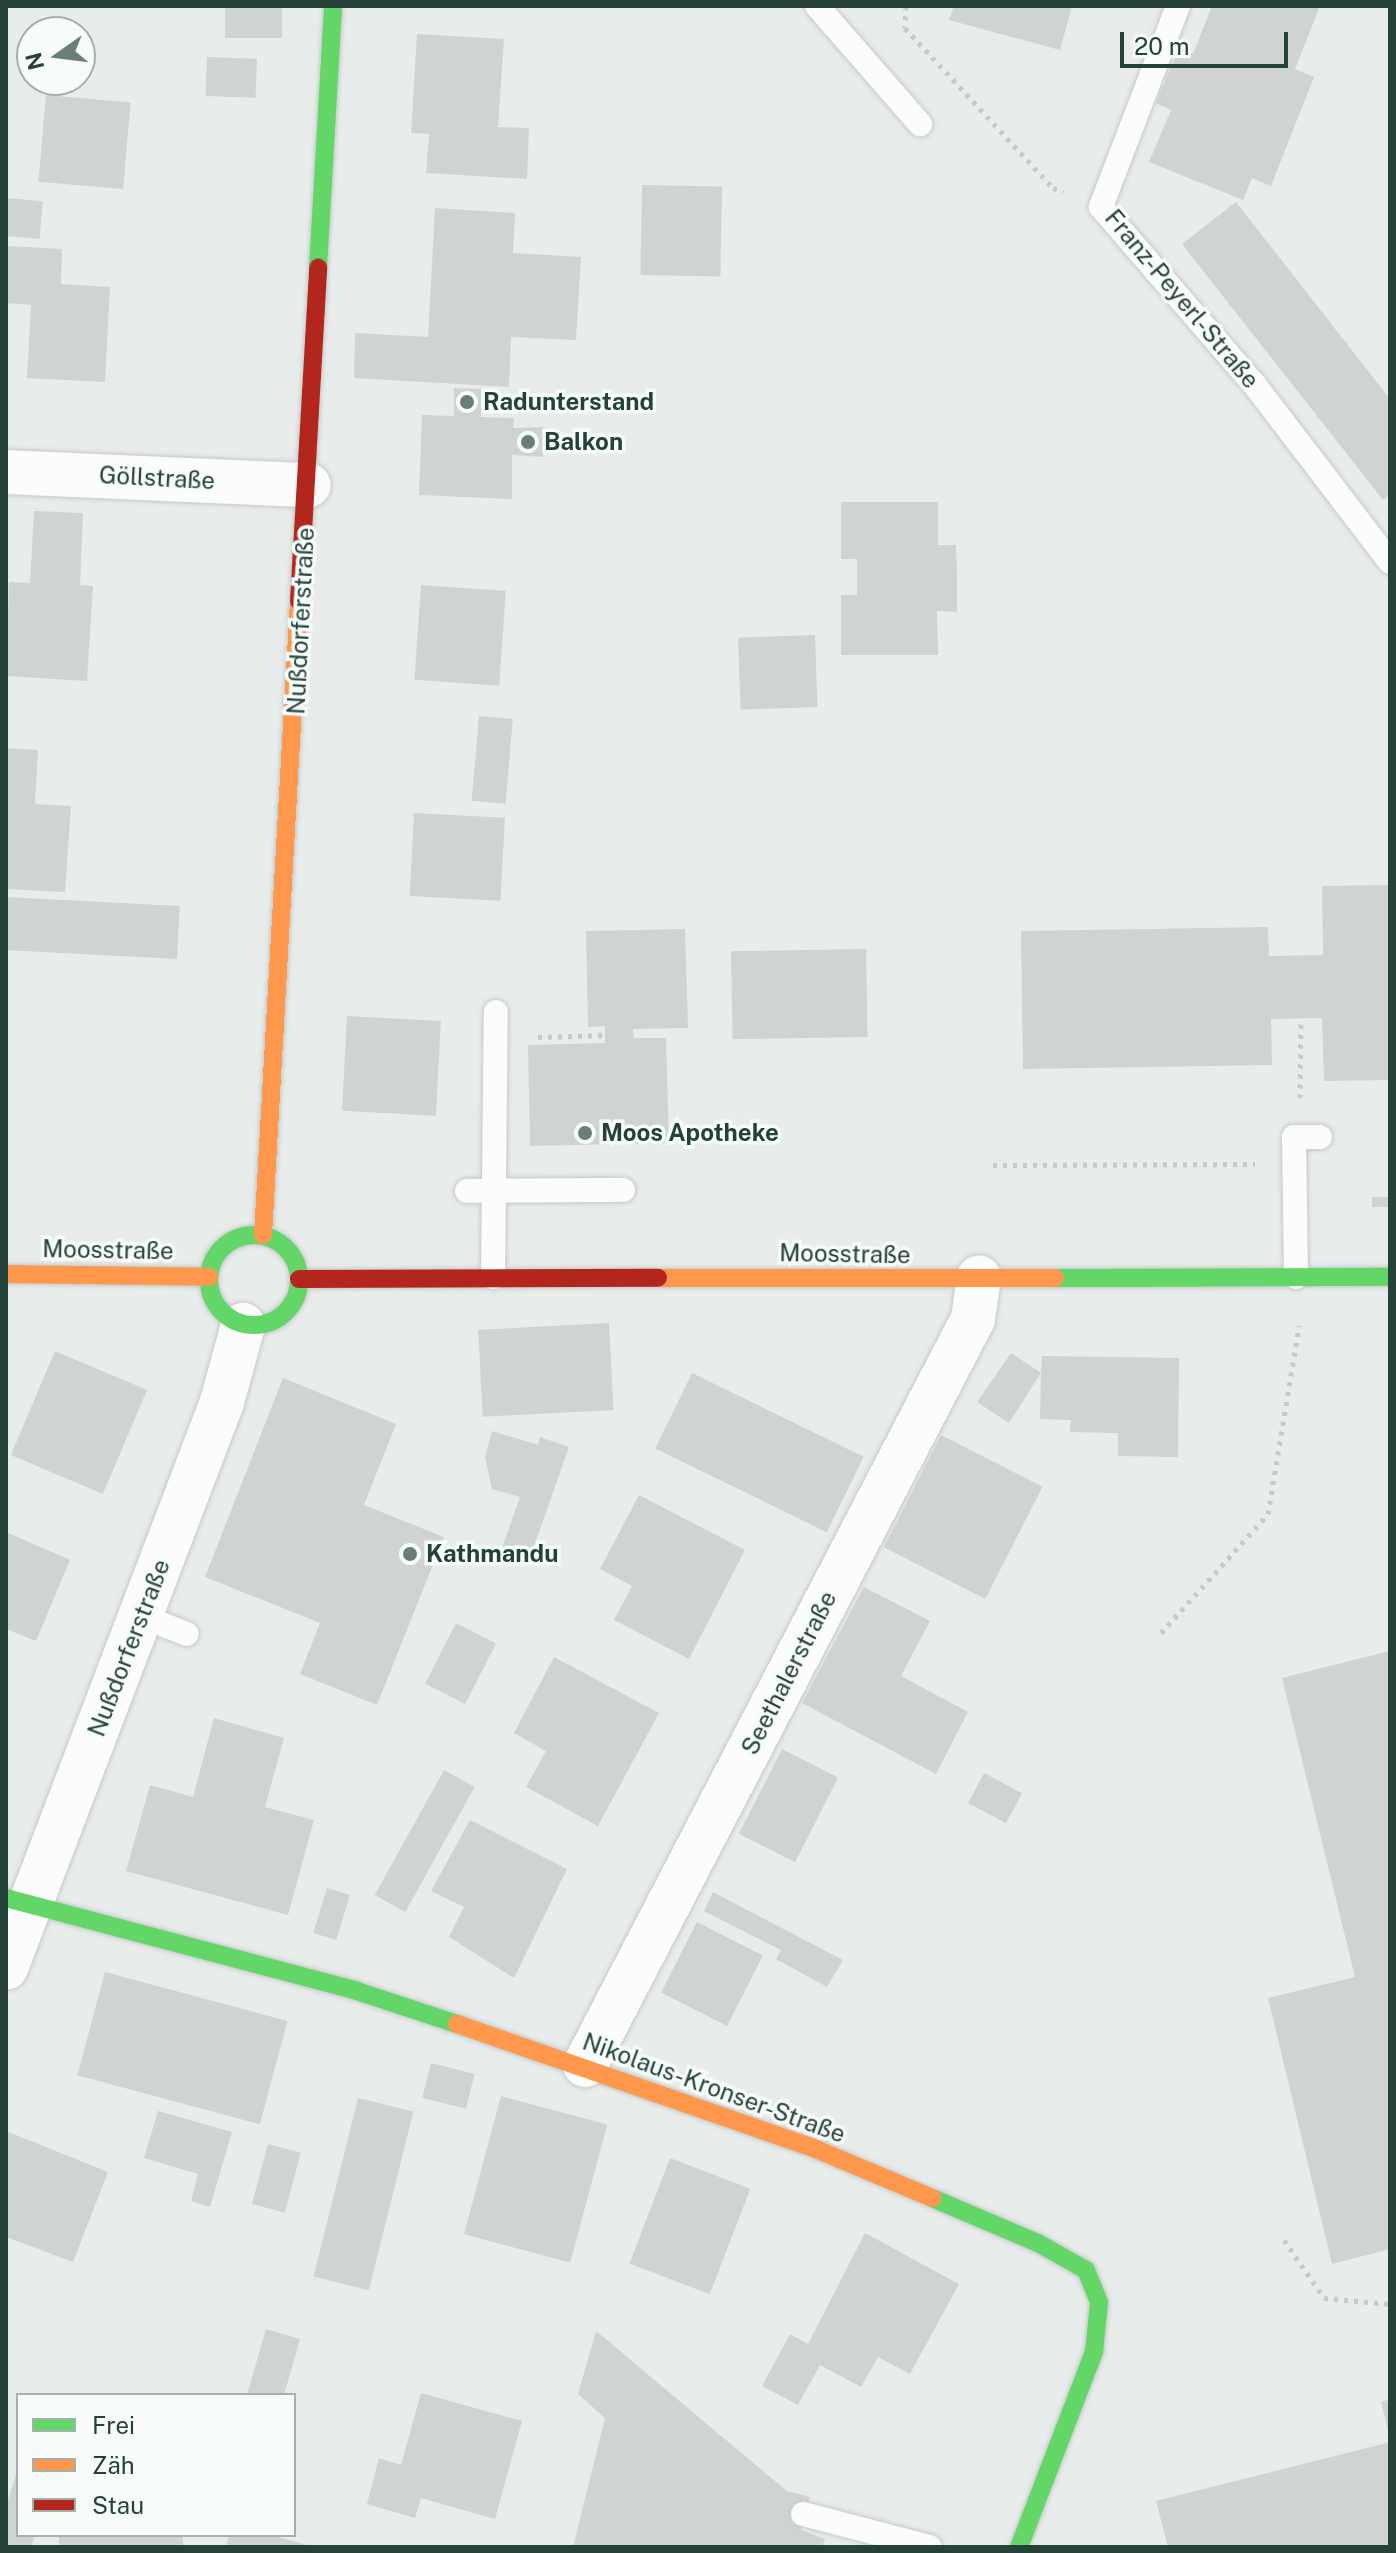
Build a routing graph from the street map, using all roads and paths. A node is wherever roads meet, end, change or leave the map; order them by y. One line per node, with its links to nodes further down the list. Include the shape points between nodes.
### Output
1 (333, 6): 8 (street, Nußdorferstraße)
2 (817, 6): 5 (lane)
3 (906, 6): 6 (path, via 905,28 1053,188)
4 (1178, 6): 6 (lane, Franz-Peyerl-Straße)
5 (920, 124)
6 (1101, 207): 9 (lane, Franz-Peyerl-Straße, via 1254,384)
7 (6, 472): 8 (street, Göllstraße)
8 (309, 485): 18 (street, Nußdorferstraße)
9 (1390, 562)
10 (496, 1012): 17 (lane)
11 (1301, 1019): 12 (path, via 1301,1090)
12 (1294, 1137): 13 (lane); 14 (path, via 1267,1164); 23 (lane)
13 (1320, 1137)
14 (993, 1165)
15 (623, 1190): 17 (lane)
16 (467, 1191): 17 (lane)
17 (494, 1191): 21 (lane)
18 (263, 1235): 20 (street, via 234,1239 215,1255); 25 (street, via 294,1258)
19 (6, 1274): 20 (street, Moosstraße)
20 (209, 1277): 26 (street, via 212,1299 225,1316)
21 (493, 1277): 22 (street, Moosstraße); 25 (street, Moosstraße)
22 (979, 1277): 23 (street, Moosstraße); 32 (street, Seethalerstraße, via 973,1319)
23 (1296, 1277): 24 (street, Moosstraße); 28 (path, via 1300,1342 1268,1514)
24 (1390, 1277)
25 (299, 1279): 26 (street, via 292,1306 271,1323)
26 (243, 1325): 27 (street, Nußdorferstraße, via 222,1402)
27 (141, 1616): 29 (lane); 30 (street, Nußdorferstraße)
28 (1161, 1633)
29 (187, 1634)
30 (19, 1900): 31 (street, Nußdorferstraße); 32 (street, Nikolaus-Kronser-Straße, via 357,1991)
31 (6, 1968)
32 (585, 2065): 37 (street, Nikolaus-Kronser-Straße, via 818,2150 1038,2243 1086,2270 1099,2303 1094,2352)
33 (1284, 2240): 34 (path, via 1324,2298)
34 (1390, 2304)
35 (803, 2514): 36 (lane)
36 (930, 2547)
37 (1019, 2547)

